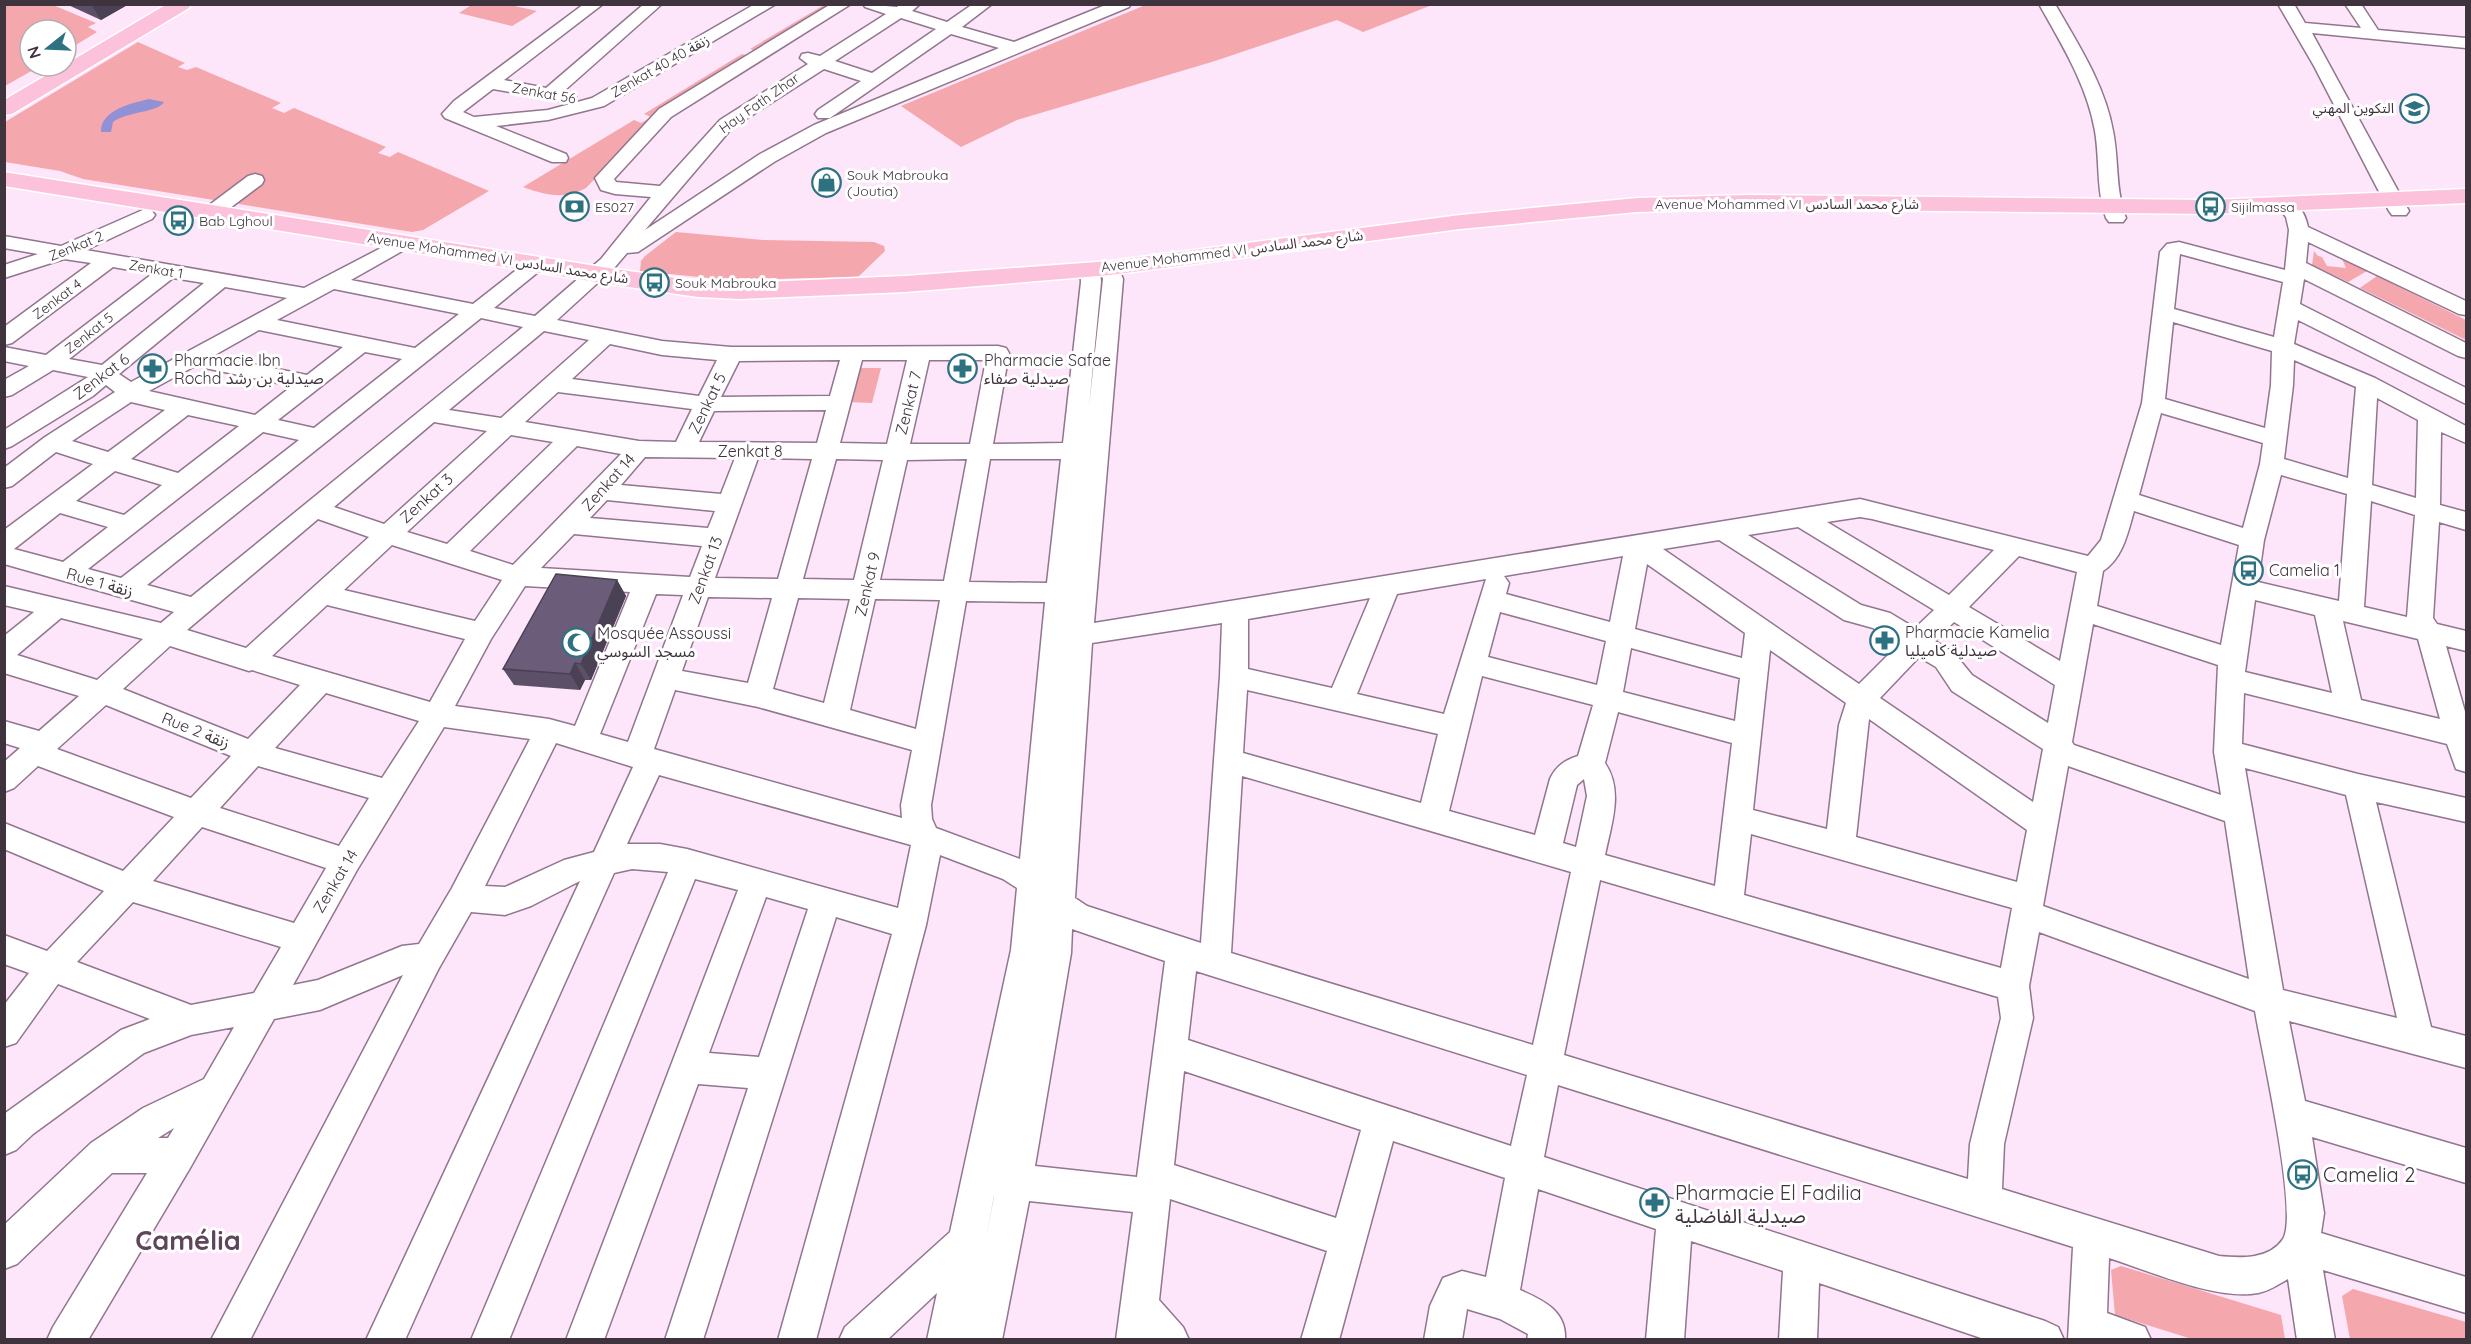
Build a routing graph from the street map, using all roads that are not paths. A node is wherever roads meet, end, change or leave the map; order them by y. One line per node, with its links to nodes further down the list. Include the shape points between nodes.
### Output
1 (165, 4): 21 (main road)
2 (182, 4): 29 (main road)
3 (595, 4): 25 (street)
4 (654, 4): 26 (street)
5 (843, 4): 19 (street)
6 (871, 4): 14 (street)
7 (984, 4): 16 (street)
8 (2047, 4): 44 (street, via 2091,86 2104,131)
9 (2286, 4): 15 (street)
10 (2353, 4): 17 (street)
11 (736, 6): 13 (street)
12 (1113, 6): 20 (street)
13 (763, 7): 28 (street, Zenkat 40 زنقة 40)
14 (905, 9): 16 (street); 22 (street, Hay Fath Zhar)
15 (2300, 27): 17 (street); 40 (street)
16 (948, 28): 20 (street); 24 (street)
17 (2373, 34): 18 (street)
18 (2466, 43)
19 (773, 46): 22 (street); 38 (street, via 665,113 604,178 608,186 615,188)
20 (1015, 48): 32 (street)
21 (78, 55)
22 (820, 62): 24 (street); 38 (street, Hay Fath Zhar, via 726,124)
23 (38, 78): 27 (main road)
24 (873, 79): 32 (street, via 824,114)
25 (489, 83): 26 (street, Zenkat 56); 31 (street, via 451,114)
26 (550, 94): 28 (street, Zenkat 56)
27 (4, 98)
28 (598, 102): 30 (street, Zenkat 40 زنقة 40)
29 (4, 109)
30 (548, 115): 31 (street); 33 (street)
31 (471, 122): 33 (street)
32 (820, 129): 41 (street)
33 (514, 140): 34 (street)
34 (559, 158)
35 (4, 179): 43 (main road, Avenue Mohammed VI شارع محمد السادس)
36 (255, 180): 43 (street)
37 (4, 192): 45 (main road, Avenue Mohammed VI شارع محمد السادس)
38 (664, 195): 41 (street); 55 (street, Hay Fath Zhar)
39 (2466, 196): 40 (main road, Avenue Mohammed VI شارع محمد السادس)
40 (2396, 205): 42 (main road, Avenue Mohammed VI شارع محمد السادس); 46 (main road, Avenue Mohammed VI شارع محمد السادس)
41 (692, 207): 55 (street)
42 (2466, 208)
43 (211, 213): 48 (main road, Avenue Mohammed VI شارع محمد السادس)
44 (2113, 213): 46 (main road, Avenue Mohammed VI شارع محمد السادس); 56 (main road, Avenue Mohammed VI شارع محمد السادس, via 1727,208 1463,228)
45 (145, 215): 48 (main road, Avenue Mohammed VI شارع محمد السادس); 49 (street, Zenkat 2)
46 (2293, 217): 54 (street); 61 (street)
47 (4, 242): 49 (street, Zenkat 1)
48 (394, 247): 51 (main road, Avenue Mohammed VI شارع محمد السادس); 58 (street)
49 (62, 252): 50 (street, Zenkat 1); 53 (street, Zenkat 2)
50 (109, 260): 52 (street, Zenkat 1); 66 (street, Zenkat 4)
51 (529, 270): 55 (main road, Avenue Mohammed VI شارع محمد السادس); 62 (street)
52 (169, 271): 57 (street, Zenkat 1); 77 (street, Zenkat 5)
53 (4, 272)
54 (2294, 272): 60 (street); 63 (street, via 2174,248 2170,252); 70 (street)
55 (597, 274): 56 (main road, Avenue Mohammed VI شارع محمد السادس, via 690,301 756,303); 65 (street)
56 (1101, 274): 103 (street); 141 (street)
57 (220, 280): 59 (street, Zenkat 1); 78 (street, Zenkat 6)
58 (332, 282): 59 (street); 62 (street)
59 (308, 295): 64 (street)
60 (2290, 307): 69 (street); 84 (street)
61 (2466, 309)
62 (478, 311): 65 (street); 75 (street)
63 (2163, 312): 69 (street); 86 (street)
64 (257, 323): 68 (street); 76 (street)
65 (540, 324): 67 (street); 89 (street)
66 (4, 338)
67 (604, 338): 73 (street); 81 (street, Zenkat 3)
68 (362, 344): 75 (street); 79 (street)
69 (2283, 347): 80 (street); 104 (street)
70 (2466, 351)
71 (920, 353): 74 (street); 102 (street, via 998,353); 105 (street, Zenkat 7)
72 (4, 354): 77 (street)
73 (731, 354): 74 (street); 87 (street, Zenkat 5)
74 (853, 354): 85 (street)
75 (420, 356): 94 (street)
76 (191, 358): 79 (street); 83 (street)
77 (51, 362): 78 (street); 82 (street, Zenkat 5)
78 (106, 375): 83 (street); 96 (street, Zenkat 6)
79 (311, 383): 91 (street)
80 (2367, 383): 90 (street); 109 (street)
81 (554, 384): 87 (street); 92 (street, Zenkat 3)
82 (4, 390)
83 (130, 393): 88 (street); 97 (street)
84 (2465, 397): 90 (street)
85 (839, 403): 87 (street); 99 (street)
86 (2153, 403): 104 (street); 111 (street)
87 (707, 404): 100 (street, Zenkat 5)
88 (183, 407): 91 (street); 106 (street)
89 (429, 414): 92 (street, Zenkat 8); 114 (street)
90 (2434, 418): 93 (street); 115 (street)
91 (260, 423): 94 (street); 108 (street)
92 (504, 427): 95 (street, Zenkat 8); 121 (street, Zenkat 3)
93 (2466, 435)
94 (317, 436): 138 (street)
95 (572, 438): 98 (street, Zenkat 8); 127 (street)
96 (4, 441)
97 (53, 444): 106 (street); 107 (street)
98 (639, 449): 100 (street, Zenkat 8); 110 (street, Zenkat 14)
99 (826, 450): 101 (street, Zenkat 8); 105 (street, Zenkat 8); 137 (street)
100 (683, 451): 101 (street, Zenkat 8)
101 (749, 451): 112 (street, Zenkat 13)
102 (979, 451): 103 (street, Zenkat 8); 105 (street, Zenkat 8); 140 (street)
103 (1074, 451): 141 (street)
104 (2273, 451): 109 (street); 123 (street)
105 (896, 452): 139 (street, Zenkat 9)
106 (109, 461): 108 (street); 113 (street)
107 (4, 480)
108 (182, 483): 118 (street)
109 (2360, 490): 115 (street); 149 (street)
110 (602, 491): 112 (street); 119 (street, Zenkat 14)
111 (2127, 500): 123 (street); 129 (street, via 2113,542)
112 (729, 503): 122 (street, Zenkat 13)
113 (57, 504): 118 (street); 124 (street)
114 (315, 508): 121 (street); 146 (street)
115 (2428, 510): 117 (street); 154 (street, via 2421,619)
116 (1802, 518): 120 (street); 126 (street, via 1860,508); 147 (street)
117 (2466, 521)
118 (129, 525): 131 (street)
119 (568, 525): 122 (street); 132 (street, Zenkat 14)
120 (1723, 531): 125 (street); 158 (street, via 1853,614 1881,620)
121 (386, 534): 127 (street); 142 (street, Zenkat 3)
122 (717, 538): 135 (street, Zenkat 13)
123 (2252, 540): 136 (street)
124 (4, 543)
125 (1638, 545): 130 (street); 151 (street); 156 (street)
126 (2014, 546): 129 (street); 147 (street)
127 (452, 554): 132 (street)
128 (4, 555): 131 (street, Rue 1 زنقة)
129 (2091, 566): 150 (street)
130 (1501, 567): 134 (street); 144 (street)
131 (67, 572): 138 (street, Rue 1 زنقة)
132 (518, 576): 133 (street); 153 (street, Zenkat 14)
133 (646, 583): 135 (street); 182 (street)
134 (1388, 585): 148 (street); 173 (street)
135 (699, 587): 137 (street); 166 (street, Zenkat 13)
136 (2244, 588): 149 (street); 163 (street)
137 (788, 589): 139 (street); 170 (street)
138 (125, 590): 146 (street, Rue 1 زنقة)
139 (866, 590): 140 (street); 176 (street, Zenkat 9)
140 (956, 590): 141 (street); 183 (street)
141 (1071, 592): 152 (street); 211 (street)
142 (321, 594): 153 (street); 160 (street, Zenkat 3)
143 (4, 595): 145 (street)
144 (1491, 600): 156 (street); 162 (street)
145 (56, 608): 155 (street); 159 (street)
146 (195, 608): 155 (street)
147 (1951, 608): 158 (street); 168 (street)
148 (1235, 610): 152 (street, via 1101,633); 165 (street)
149 (2339, 611): 154 (street); 174 (street)
150 (2083, 612): 163 (street); 168 (street)
151 (1759, 629): 164 (street); 171 (street)
152 (1081, 632): 211 (street)
153 (481, 633): 175 (street, Zenkat 14)
154 (2429, 633): 157 (street); 181 (street)
155 (165, 634): 160 (street); 169 (street)
156 (1622, 635): 164 (street); 172 (street)
157 (2466, 641)
158 (1916, 642): 171 (street); 185 (street, via 1945,660 1962,683)
159 (4, 651)
160 (249, 660): 167 (street)
161 (4, 662): 169 (street, Rue 2 زنقة)
162 (1473, 663): 172 (street); 177 (street)
163 (2231, 669): 174 (street); 186 (street)
164 (1755, 672): 180 (street)
165 (1234, 676): 173 (street); 189 (street)
166 (666, 678): 170 (street); 188 (street, Zenkat 13)
167 (320, 681): 175 (street); 187 (street)
168 (2071, 681): 185 (street)
169 (102, 692): 184 (street); 187 (street, Rue 2 زنقة)
170 (758, 696): 176 (street)
171 (1861, 699): 200 (street); 203 (street, via 1853,725)
172 (1608, 700): 180 (street); 191 (street)
173 (1340, 701): 177 (street)
174 (2349, 708): 181 (street)
175 (437, 715): 178 (street); 194 (street, Zenkat 14)
176 (835, 716): 183 (street)
177 (1454, 728): 199 (street)
178 (549, 730): 182 (street); 212 (street)
179 (4, 732): 184 (street)
180 (1746, 735): 198 (street)
181 (2463, 736): 190 (street)
182 (584, 741): 188 (street)
183 (927, 743): 202 (street, via 916,806 917,819)
184 (40, 748): 192 (street); 196 (street)
185 (2059, 748): 197 (street); 200 (street)
186 (2228, 752): 193 (street); 197 (street)
187 (253, 753): 194 (street, Rue 2 زنقة); 196 (street)
188 (644, 758): 202 (street); 206 (street, Zenkat 13)
189 (1228, 760): 199 (street); 221 (street)
190 (2466, 762)
191 (1590, 765): 204 (street, via 1576,768 1564,779); 208 (street, via 1602,796)
192 (4, 780)
193 (2358, 786): 195 (street); 228 (street)
194 (389, 792): 205 (street, Zenkat 14)
195 (2466, 810)
196 (197, 813): 205 (street); 210 (street)
197 (2237, 813): 224 (street)
198 (1737, 818): 203 (street); 214 (street)
199 (1432, 819): 204 (street)
200 (2043, 825): 215 (street)
201 (4, 835): 210 (street)
202 (926, 837): 211 (street, via 1014,870); 216 (street)
203 (1840, 844): 215 (street)
204 (1546, 850): 208 (street)
205 (346, 861): 217 (street, Zenkat 14)
206 (606, 861): 207 (street, via 632,856); 212 (street, via 561,874 505,900); 259 (street, Zenkat 13)
207 (687, 862): 209 (street); 260 (street)
208 (1588, 862): 214 (street); 231 (street)
209 (758, 881): 213 (street); 232 (street)
210 (126, 886): 217 (street); 222 (street)
211 (1045, 893): 219 (street, via 1078,917); 242 (street, via 1027,950); 243 (street, via 1054,953)
212 (463, 898): 220 (street)
213 (826, 901): 216 (street); 233 (street)
214 (1728, 904): 223 (street)
215 (2028, 906): 223 (street); 224 (street)
216 (910, 925): 263 (street)
217 (301, 939): 225 (street, Zenkat 14)
218 (4, 949): 222 (street)
219 (1182, 952): 221 (street); 229 (street)
220 (428, 958): 225 (street, via 402,960 320,995); 258 (street)
221 (1215, 963): 231 (street)
222 (53, 966): 226 (street); 227 (street)
223 (2013, 986): 245 (street, via 2017,1018 1987,1144)
224 (2269, 1001): 228 (street); 235 (street)
225 (265, 1004): 226 (street); 234 (street, Zenkat 14)
226 (191, 1020): 237 (street, via 133,1041)
227 (4, 1032)
228 (2418, 1040): 230 (street)
229 (1172, 1051): 236 (street); 244 (street)
230 (2466, 1052)
231 (1544, 1066): 241 (street); 245 (street)
232 (687, 1067): 233 (street); 261 (street)
233 (769, 1074): 262 (street)
234 (216, 1091): 238 (street, via 169,1110); 239 (street, Zenkat 14)
235 (2290, 1114): 240 (street); 250 (street, via 2306,1213)
236 (1382, 1121): 241 (street); 248 (street)
237 (4, 1138)
238 (103, 1155): 239 (street); 251 (street)
239 (178, 1156): 257 (street, Zenkat 14)
240 (2466, 1165)
241 (1524, 1168): 246 (street); 254 (street)
242 (980, 1178): 243 (street); 249 (street)
243 (1015, 1182): 244 (street); 249 (street)
244 (1155, 1187): 248 (street); 255 (street)
245 (1984, 1202): 247 (street)
246 (1675, 1218): 252 (street); 271 (street)
247 (2092, 1236): 250 (street, via 2219,1274 2241,1276 2274,1268); 256 (street)
248 (1348, 1240): 268 (street)
249 (983, 1244): 264 (street); 265 (street); 266 (street)
250 (2301, 1245): 253 (street); 275 (street)
251 (4, 1251)
252 (1802, 1259): 272 (street); 273 (street)
253 (2466, 1295)
254 (1500, 1301): 269 (street, via 1467,1289 1456,1291 1451,1298); 270 (street, via 1541,1320)
255 (1137, 1323): 267 (street)
256 (2087, 1332): 274 (street)
257 (66, 1340)
258 (230, 1340)
259 (385, 1340)
260 (490, 1340)
261 (585, 1340)
262 (684, 1340)
263 (797, 1340)
264 (858, 1340)
265 (946, 1340)
266 (983, 1340)
267 (1170, 1340)
268 (1320, 1340)
269 (1443, 1340)
270 (1546, 1340)
271 (1665, 1340)
272 (1798, 1340)
273 (2044, 1340)
274 (2132, 1340)
275 (2316, 1340)

